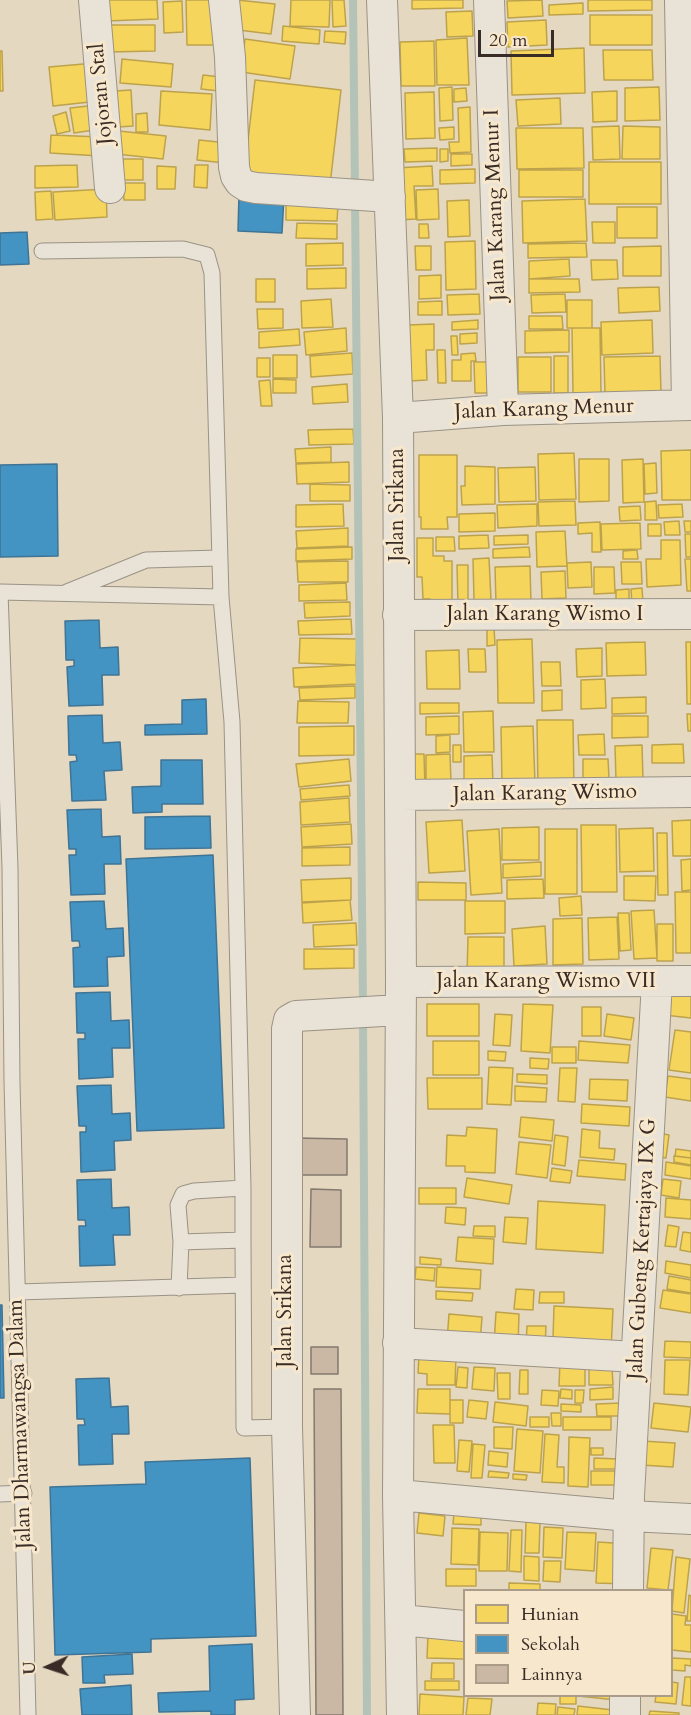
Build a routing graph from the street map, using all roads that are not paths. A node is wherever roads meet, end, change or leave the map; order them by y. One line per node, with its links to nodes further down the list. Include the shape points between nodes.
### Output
1 (94, 0): 6 (street, Jojoran Stal)
2 (224, 0): 7 (street, via 236,176 246,186 256,188)
3 (382, 0): 7 (street, Jalan Srikana)
4 (489, 0): 10 (street, Jalan Karang Menur I)
5 (680, 0): 9 (street)
6 (110, 188)
7 (367, 195): 11 (street, Jalan Srikana)
8 (42, 252): 12 (lane, via 183,249 207,255 212,273)
9 (689, 405): 10 (street, Jalan Karang Menur)
10 (503, 411): 11 (street, Jalan Karang Menur)
11 (398, 418): 17 (street, Jalan Srikana)
12 (219, 558): 14 (lane, Jalan Dharmawangsa Dalam, via 146,560); 15 (lane)
13 (0, 592): 14 (lane, Jalan Dharmawangsa Dalam); 28 (lane, Jalan Dharmawangsa Dalam, via 10,856)
14 (61, 594): 15 (lane, Jalan Dharmawangsa Dalam)
15 (221, 597): 23 (lane, via 232,722)
16 (691, 614): 17 (street, Jalan Karang Wismo I)
17 (398, 615): 19 (street, Jalan Srikana)
18 (691, 792): 19 (street, Jalan Karang Wismo)
19 (400, 795): 22 (street, Jalan Srikana)
20 (657, 981): 21 (street, Jalan Karang Wismo VII); 22 (street, Jalan Karang Wismo VII); 30 (street, Jalan Gubeng Kertajaya IX G)
21 (691, 981)
22 (394, 1001): 29 (street, Jalan Srikana); 31 (street, Jalan Srikana, via 296,1016 289,1020 286,1029)
23 (243, 1188): 24 (lane); 25 (lane, via 183,1194 178,1205)
24 (243, 1240): 25 (lane); 26 (lane)
25 (181, 1242): 27 (lane)
26 (243, 1285): 27 (lane); 31 (lane, via 244,1428)
27 (179, 1288): 28 (lane)
28 (18, 1292): 32 (lane, Jalan Dharmawangsa Dalam)
29 (398, 1343): 30 (street); 34 (street, Jalan Srikana)
30 (636, 1357): 35 (street, Jalan Gubeng Kertajaya IX G)
31 (287, 1427): 42 (street, Jalan Srikana)
32 (24, 1493): 33 (lane); 41 (lane, Jalan Dharmawangsa Dalam)
33 (0, 1494)
34 (398, 1495): 35 (street); 38 (street, Jalan Srikana)
35 (629, 1516): 36 (street); 37 (street, Jalan Gubeng Kertajaya IX G)
36 (691, 1519)
37 (628, 1589)
38 (401, 1620): 39 (street); 43 (street, Jalan Srikana)
39 (463, 1626)
40 (625, 1697): 44 (street)
41 (28, 1715)
42 (295, 1715)
43 (402, 1715)
44 (625, 1715)

